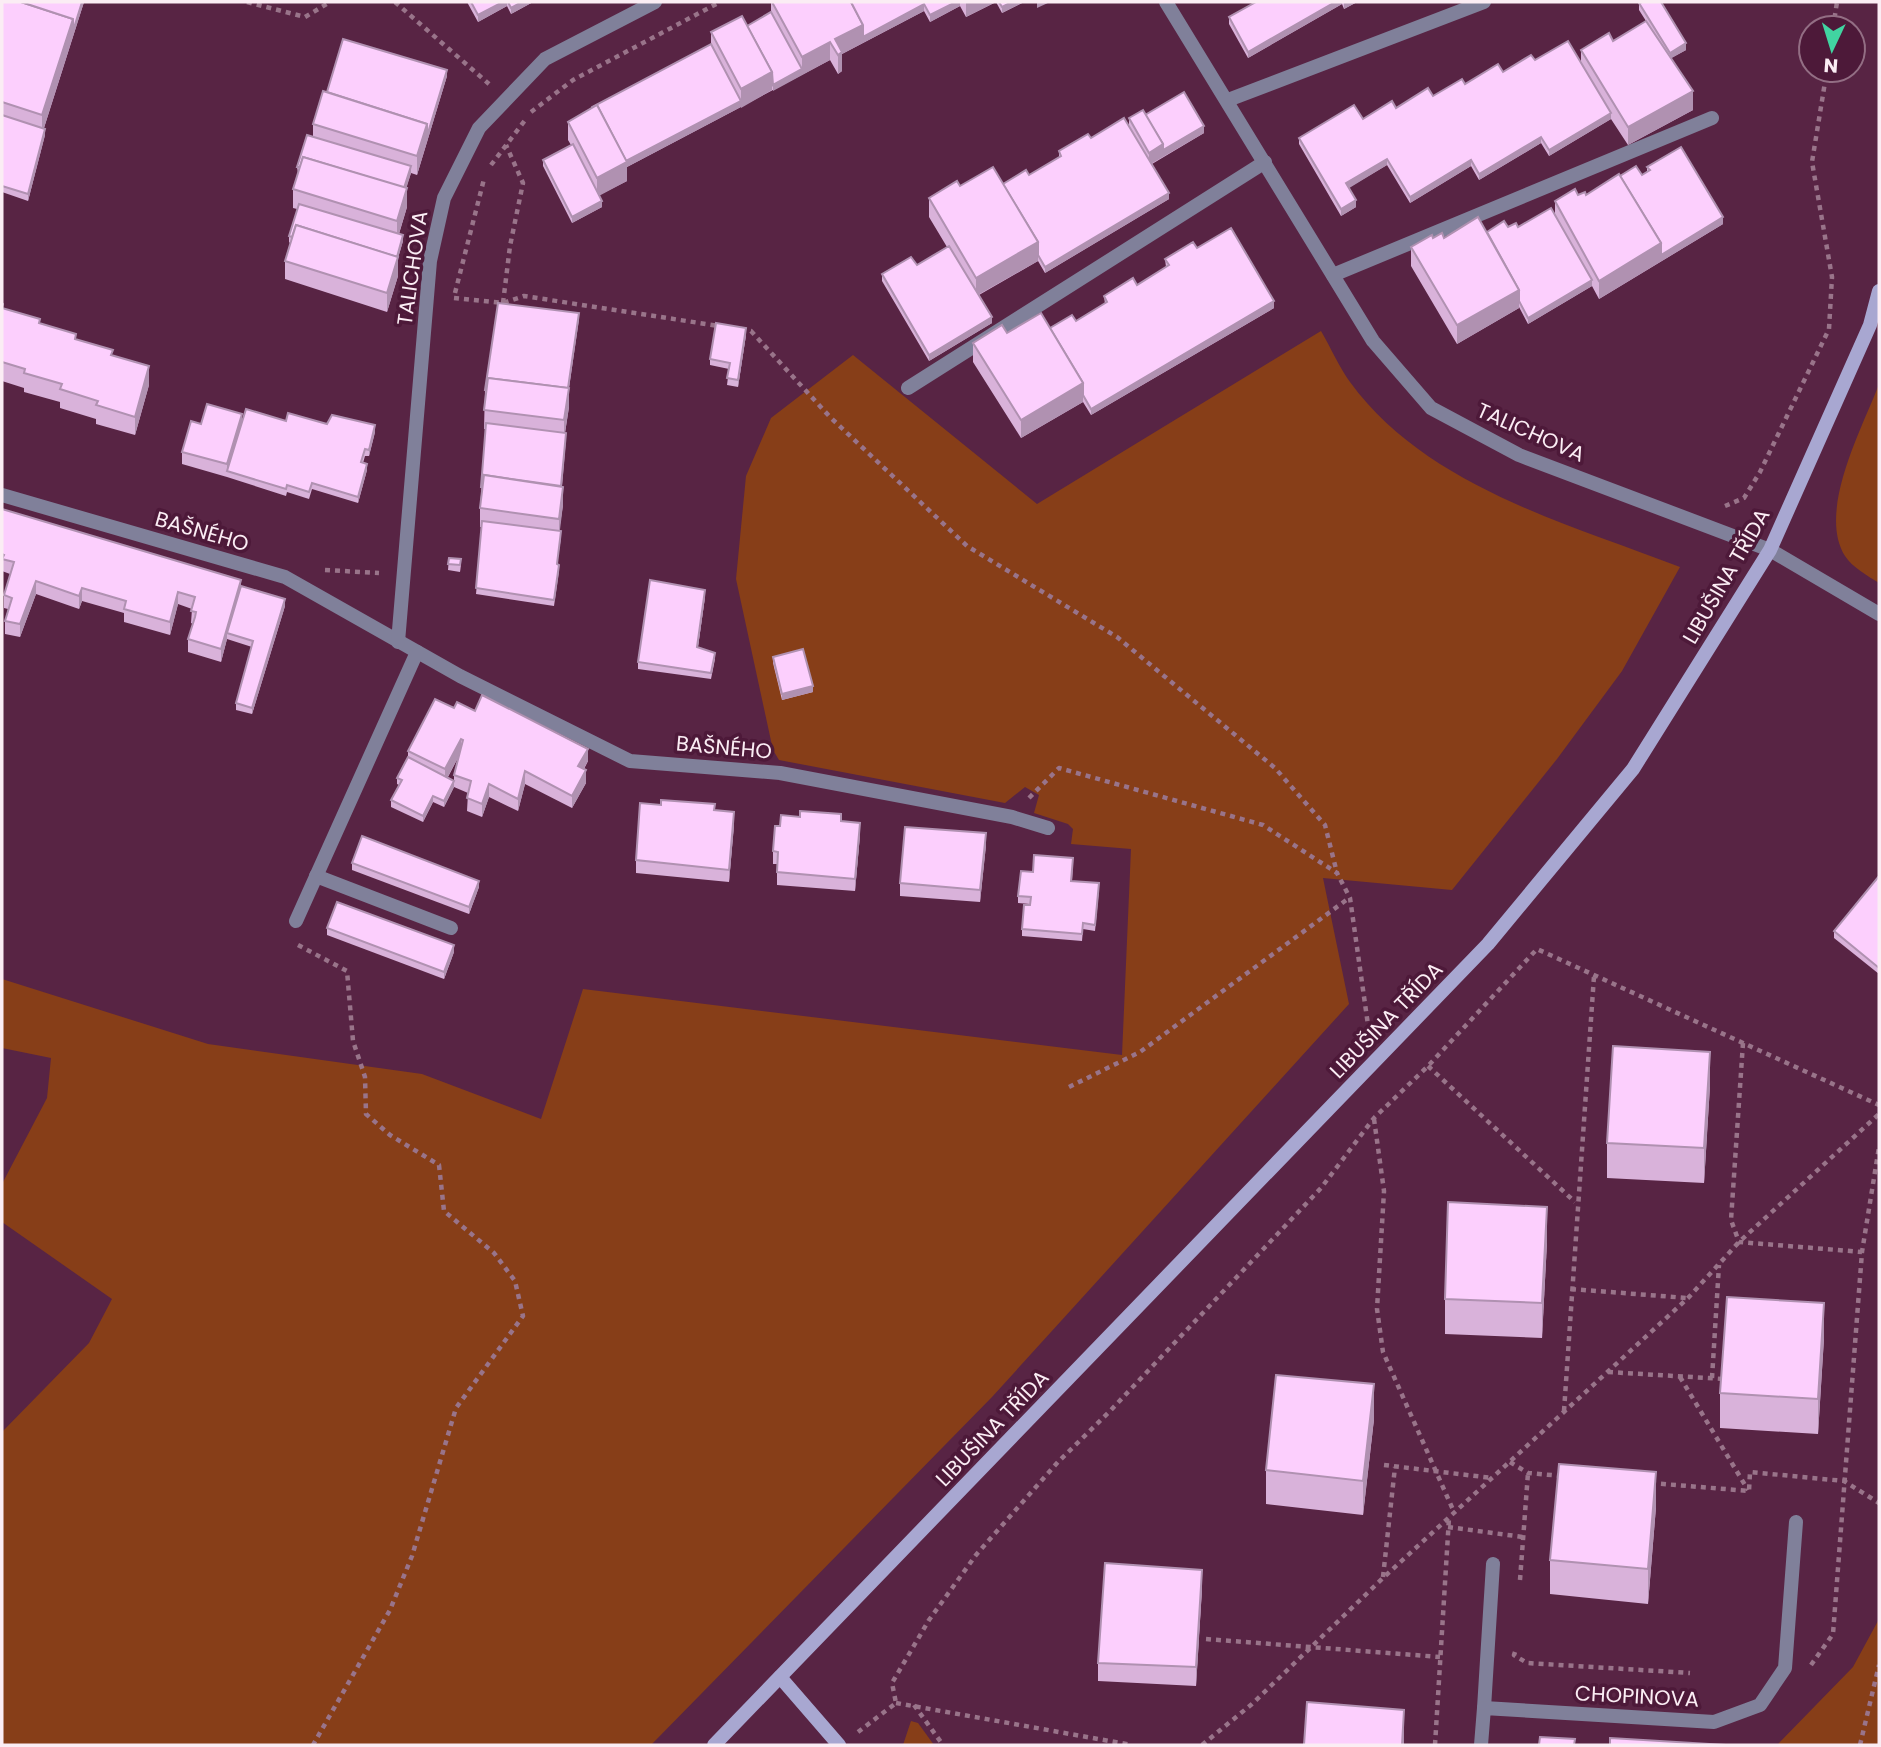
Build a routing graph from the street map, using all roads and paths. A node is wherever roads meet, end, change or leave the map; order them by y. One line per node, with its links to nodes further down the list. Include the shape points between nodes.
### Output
1 (247, 2): 2 (path, via 305,17)
2 (330, 2)
3 (395, 2): 8 (path)
4 (655, 2): 8 (street, TALICHOVA, via 545,59)
5 (1166, 2): 9 (street, TALICHOVA)
6 (1484, 2): 9 (street)
7 (1825, 84): 21 (path, via 1812,162 1832,278 1829,329 1744,498)
8 (506, 98): 24 (street, TALICHOVA, via 479,128 444,198 430,261)
9 (1228, 100): 12 (street, TALICHOVA)
10 (1712, 118): 13 (street)
11 (506, 145): 16 (path, via 523,183)
12 (1265, 162): 13 (street, TALICHOVA); 19 (street)
13 (1334, 275): 22 (street, TALICHOVA, via 1373,341 1431,408 1519,455)
14 (1879, 291): 22 (street, LIBUŠINA TŘÍDA, via 1870,325)
15 (454, 298): 16 (path)
16 (503, 303): 17 (path, via 524,296)
17 (726, 327)
18 (738, 329): 28 (path, via 751,331 830,417 967,546 1117,636 1275,768 1325,825)
19 (908, 388)
20 (2, 495): 24 (street, BAŠNÉHO, via 285,577)
21 (1713, 507)
22 (1770, 550): 23 (street, TALICHOVA); 35 (street, LIBUŠINA TŘÍDA, via 1633,769 1488,944)
23 (1879, 614)
24 (398, 642): 25 (street, BAŠNÉHO)
25 (417, 652): 26 (street, BAŠNÉHO, via 631,761 780,773); 29 (street)
26 (1012, 817): 27 (street, BAŠNÉHO); 28 (path, via 1059,768 1263,825)
27 (1048, 828)
28 (1337, 873): 30 (path)
29 (316, 876): 31 (street); 32 (street)
30 (1350, 898): 35 (path); 37 (path, via 1140,1052)
31 (296, 921): 84 (path, via 298,946 346,971 353,1041 365,1077 366,1114 439,1165 444,1211 494,1253 515,1281 523,1316 456,1408 412,1556 390,1610)
32 (451, 928)
33 (1594, 976): 34 (path); 36 (path, via 1537,949); 42 (path)
34 (1743, 1043): 38 (path); 43 (path, via 1731,1220)
35 (1373, 1062): 79 (street, LIBUŠINA TŘÍDA)
36 (1428, 1066): 40 (path); 42 (path)
37 (1069, 1087)
38 (1879, 1105)
39 (1879, 1114): 43 (path)
40 (1374, 1118): 56 (path, via 1384,1191 1377,1309 1383,1352); 80 (path, via 1321,1188 975,1555 892,1683)
41 (1879, 1147): 44 (path)
42 (1576, 1203): 46 (path)
43 (1739, 1242): 44 (path); 45 (path)
44 (1862, 1252): 60 (path)
45 (1719, 1265): 47 (path); 50 (path)
46 (1571, 1289): 47 (path); 52 (path)
47 (1688, 1298): 48 (path)
48 (1607, 1372): 49 (path); 52 (path)
49 (1681, 1377): 50 (path); 62 (path)
50 (1712, 1378): 51 (path)
51 (1724, 1379)
52 (1564, 1411): 53 (path)
53 (1510, 1462): 57 (path); 59 (path)
54 (1384, 1465): 55 (path)
55 (1395, 1467): 56 (path); 70 (path)
56 (1437, 1472): 59 (path); 64 (path)
57 (1528, 1473): 58 (path); 68 (path)
58 (1570, 1476)
59 (1492, 1478): 64 (path)
60 (1844, 1481): 62 (path, via 1750,1472); 63 (path); 78 (path, via 1833,1634)
61 (1638, 1482): 62 (path)
62 (1749, 1491)
63 (1879, 1503)
64 (1454, 1512): 65 (path)
65 (1449, 1517): 67 (path); 70 (path)
66 (1796, 1522): 82 (street, CHOPINOVA, via 1785,1668 1760,1705 1714,1722)
67 (1448, 1527): 68 (path); 75 (path)
68 (1523, 1537): 71 (path)
69 (1493, 1563): 82 (street)
70 (1383, 1577): 74 (path)
71 (1519, 1590)
72 (1206, 1639): 74 (path)
73 (1515, 1642): 77 (path, via 1514,1655 1527,1663)
74 (1309, 1646): 75 (path); 88 (path, via 1252,1704)
75 (1440, 1657): 89 (path)
76 (1879, 1665): 91 (path)
77 (1690, 1673)
78 (1804, 1675)
79 (780, 1676): 83 (street); 85 (street, LIBUŠINA TŘÍDA)
80 (896, 1703): 81 (path); 83 (path)
81 (914, 1704): 86 (path); 87 (path)
82 (1485, 1708): 90 (street)
83 (845, 1741)
84 (313, 1745)
85 (713, 1745)
86 (943, 1745)
87 (1132, 1745)
88 (1202, 1745)
89 (1435, 1745)
90 (1481, 1745)
91 (1860, 1745)

